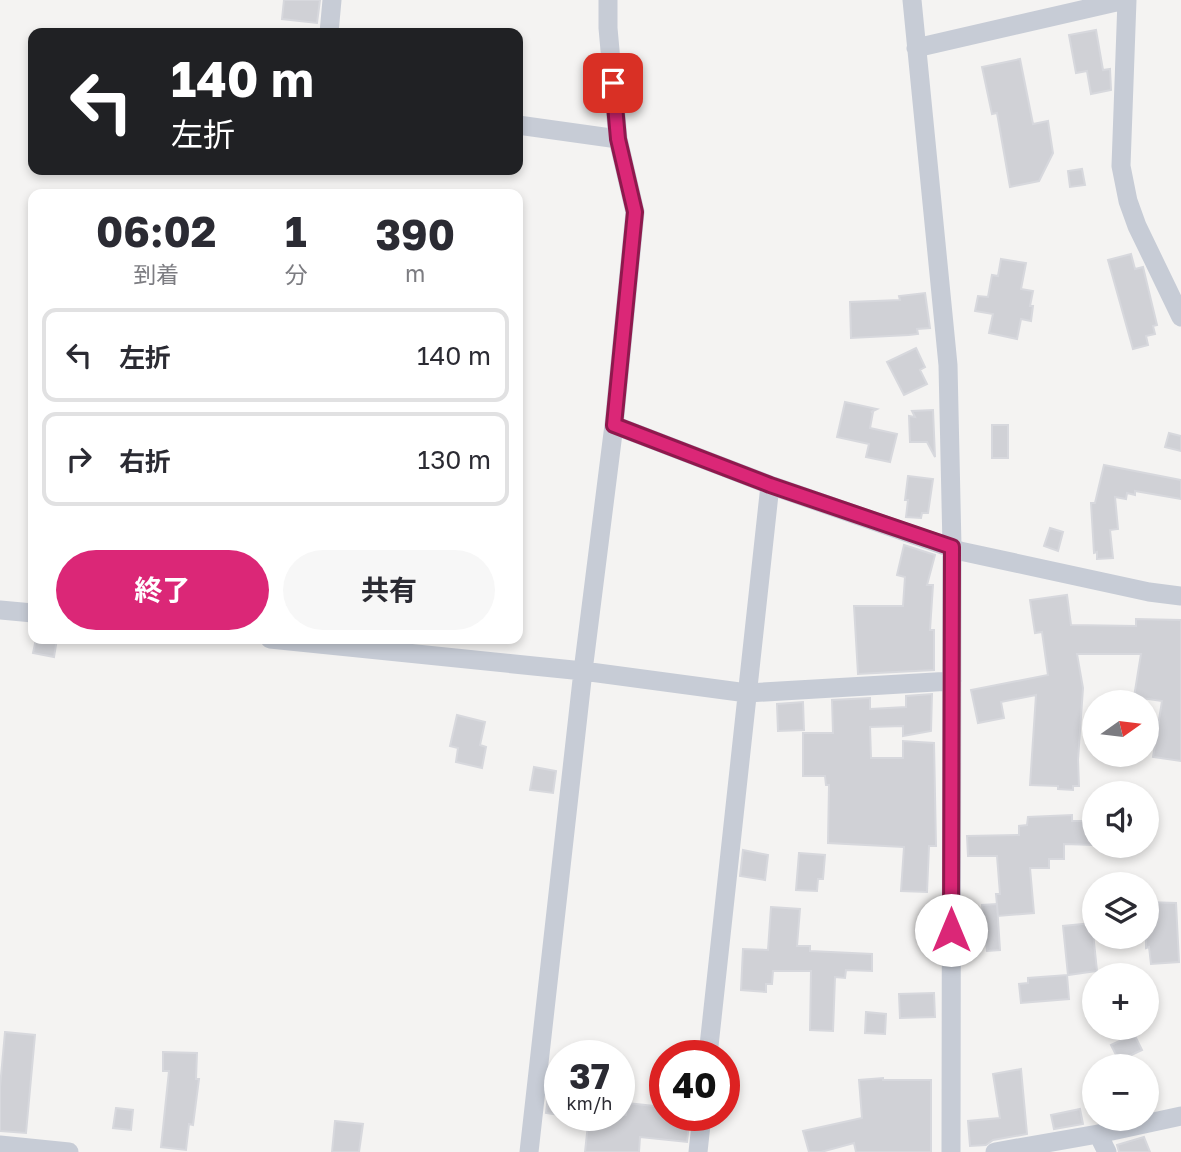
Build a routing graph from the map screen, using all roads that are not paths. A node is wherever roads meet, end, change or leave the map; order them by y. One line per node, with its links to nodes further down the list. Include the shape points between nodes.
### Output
1 (332, 0): 5 (street)
2 (608, 0): 8 (street)
3 (912, 0): 6 (street)
4 (1126, 0): 6 (street); 9 (street, via 1121,166 1128,201)
5 (329, 28)
6 (916, 48): 12 (street, via 947,365)
7 (523, 126): 8 (street)
8 (618, 139): 10 (street, via 635,212)
9 (1181, 317)
10 (614, 425): 11 (street); 17 (street)
11 (770, 485): 12 (street); 19 (street)
12 (952, 547): 13 (street); 18 (street)
13 (1181, 596)
14 (0, 610): 15 (street)
15 (28, 613)
16 (319, 644): 17 (street)
17 (583, 671): 19 (street); 26 (street)
18 (952, 681): 19 (street); 28 (street)
19 (747, 693): 20 (street)
20 (710, 1040)
21 (1181, 1116): 23 (street)
22 (700, 1131): 27 (street)
23 (1098, 1134): 29 (street); 30 (street)
24 (0, 1145): 25 (street)
25 (69, 1152)
26 (529, 1152)
27 (698, 1152)
28 (951, 1152)
29 (995, 1152)
30 (1107, 1152)

